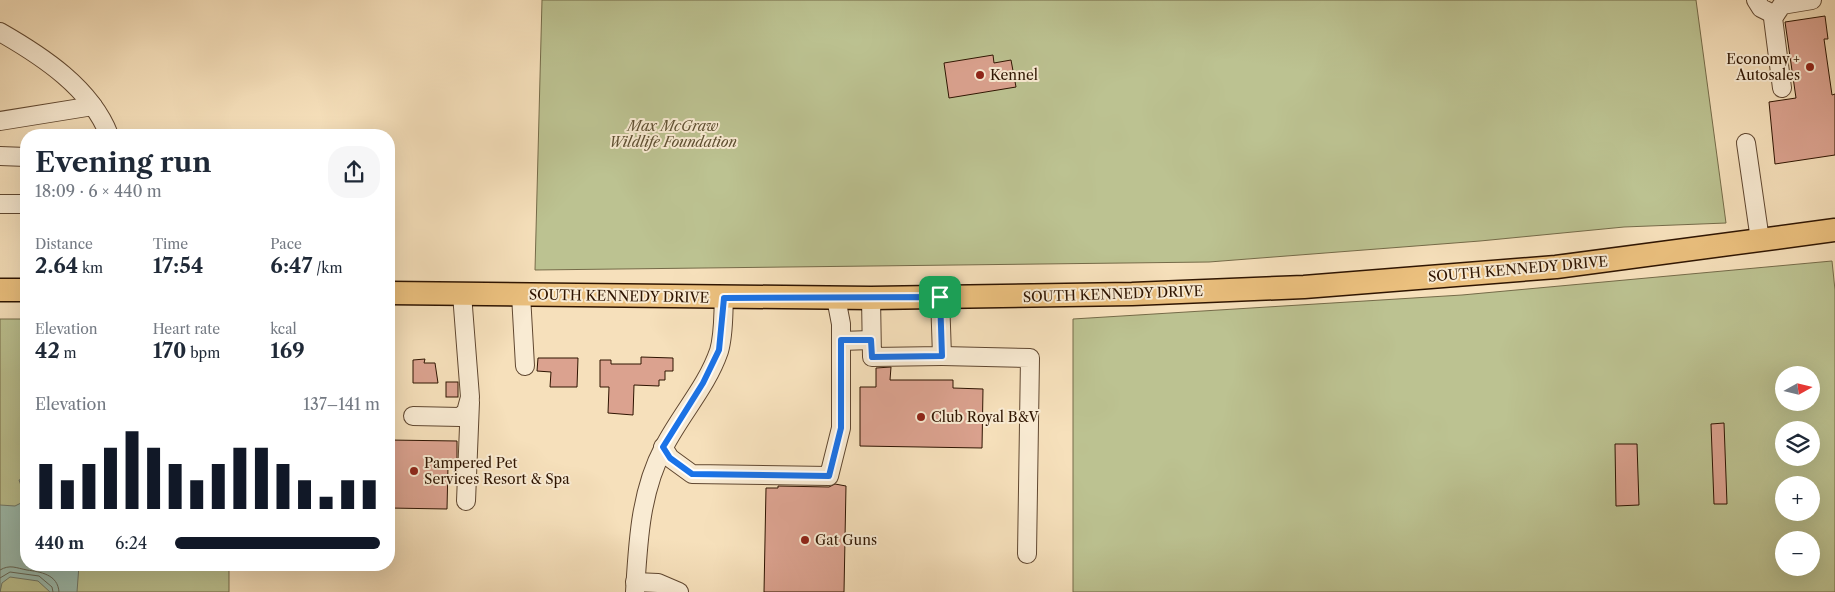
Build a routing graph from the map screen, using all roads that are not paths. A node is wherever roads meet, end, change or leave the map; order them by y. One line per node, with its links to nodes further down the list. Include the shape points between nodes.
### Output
1 (1756, 0): 3 (street, via 1761,8)
2 (1812, 0): 3 (street, via 1782,5)
3 (1775, 15): 5 (street)
4 (0, 32): 6 (street, via 59,71)
5 (1782, 88)
6 (92, 106): 7 (street); 8 (street)
7 (0, 121)
8 (105, 129)
9 (1746, 143): 15 (street)
10 (0, 156): 11 (street)
11 (20, 157)
12 (0, 204): 13 (street)
13 (20, 204)
14 (1835, 230): 15 (main road, SOUTH KENNEDY DRIVE)
15 (1760, 240): 21 (main road, SOUTH KENNEDY DRIVE, via 1556,267 1304,287)
16 (0, 290): 17 (main road)
17 (20, 290)
18 (395, 293): 19 (main road, SOUTH KENNEDY DRIVE)
19 (462, 294): 20 (main road, SOUTH KENNEDY DRIVE); 29 (street)
20 (521, 295): 22 (main road, SOUTH KENNEDY DRIVE); 28 (street)
21 (940, 297): 24 (main road, SOUTH KENNEDY DRIVE); 27 (street)
22 (724, 298): 23 (main road, SOUTH KENNEDY DRIVE); 31 (street, via 719,350 703,383)
23 (836, 298): 24 (main road, SOUTH KENNEDY DRIVE); 25 (street)
24 (870, 298): 26 (street)
25 (841, 340): 26 (street); 31 (street, via 841,428 829,476 692,474 670,458)
26 (871, 340): 27 (street, via 872,357)
27 (942, 356): 33 (street, via 1030,358)
28 (525, 366)
29 (470, 397): 30 (street, via 468,408 460,417); 32 (street)
30 (413, 416)
31 (663, 447): 34 (street, via 645,496)
32 (466, 500)
33 (1027, 554)
34 (635, 587): 35 (street, via 658,583)
35 (679, 592)

